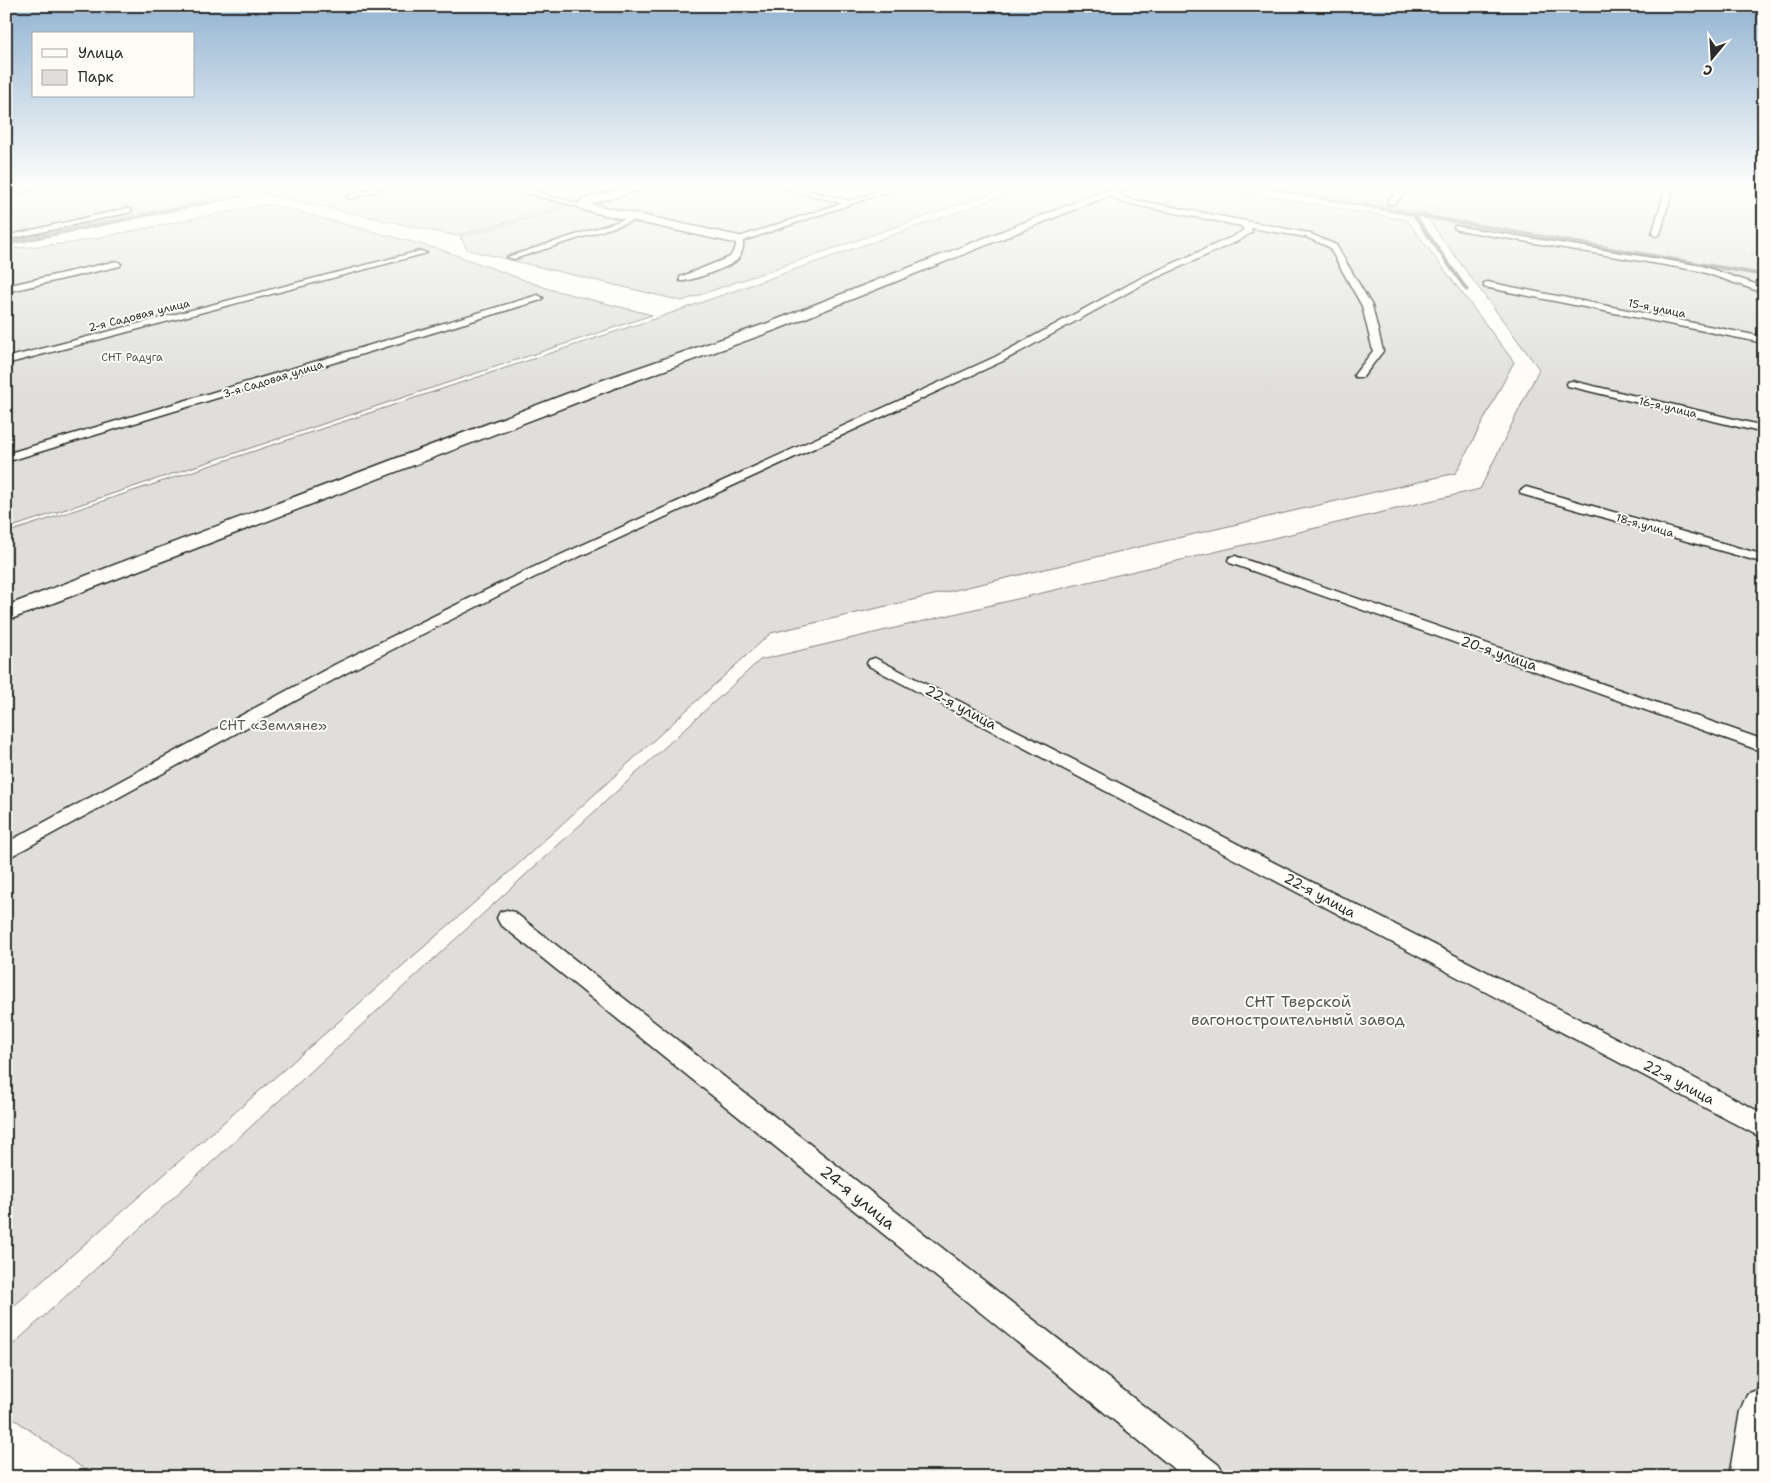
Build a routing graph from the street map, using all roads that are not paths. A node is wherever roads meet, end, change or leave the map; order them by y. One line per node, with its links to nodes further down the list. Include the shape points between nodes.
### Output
1 (407, 257): 14 (lane, 2-я Садовая улица)
2 (734, 257): 8 (lane)
3 (946, 257): 22 (street, via 773,326 609,384)
4 (1194, 257): 25 (lane, via 1146,279 998,359 528,575 342,668)
5 (1339, 257): 15 (lane, via 1367,306 1378,351)
6 (1632, 257): 11 (lane, via 1702,269)
7 (118, 264): 10 (lane)
8 (683, 279)
9 (1487, 285): 13 (lane, 15-я улица)
10 (6, 289)
11 (1764, 290)
12 (538, 298): 18 (lane, 3-я Садовая улица)
13 (1764, 340)
14 (6, 361)
15 (1359, 375)
16 (1572, 384): 17 (lane, 16-я улица)
17 (1764, 430)
18 (6, 458)
19 (1526, 491): 21 (lane, 18-я улица)
20 (1235, 560): 24 (lane, 20-я улица)
21 (1764, 560)
22 (6, 614)
23 (875, 663): 27 (lane, 22-я улица)
24 (1764, 746)
25 (6, 852)
26 (507, 918): 29 (lane, 24-я улица)
27 (1764, 1126)
28 (1764, 1411): 30 (street)
29 (1209, 1477)
30 (1754, 1477)

